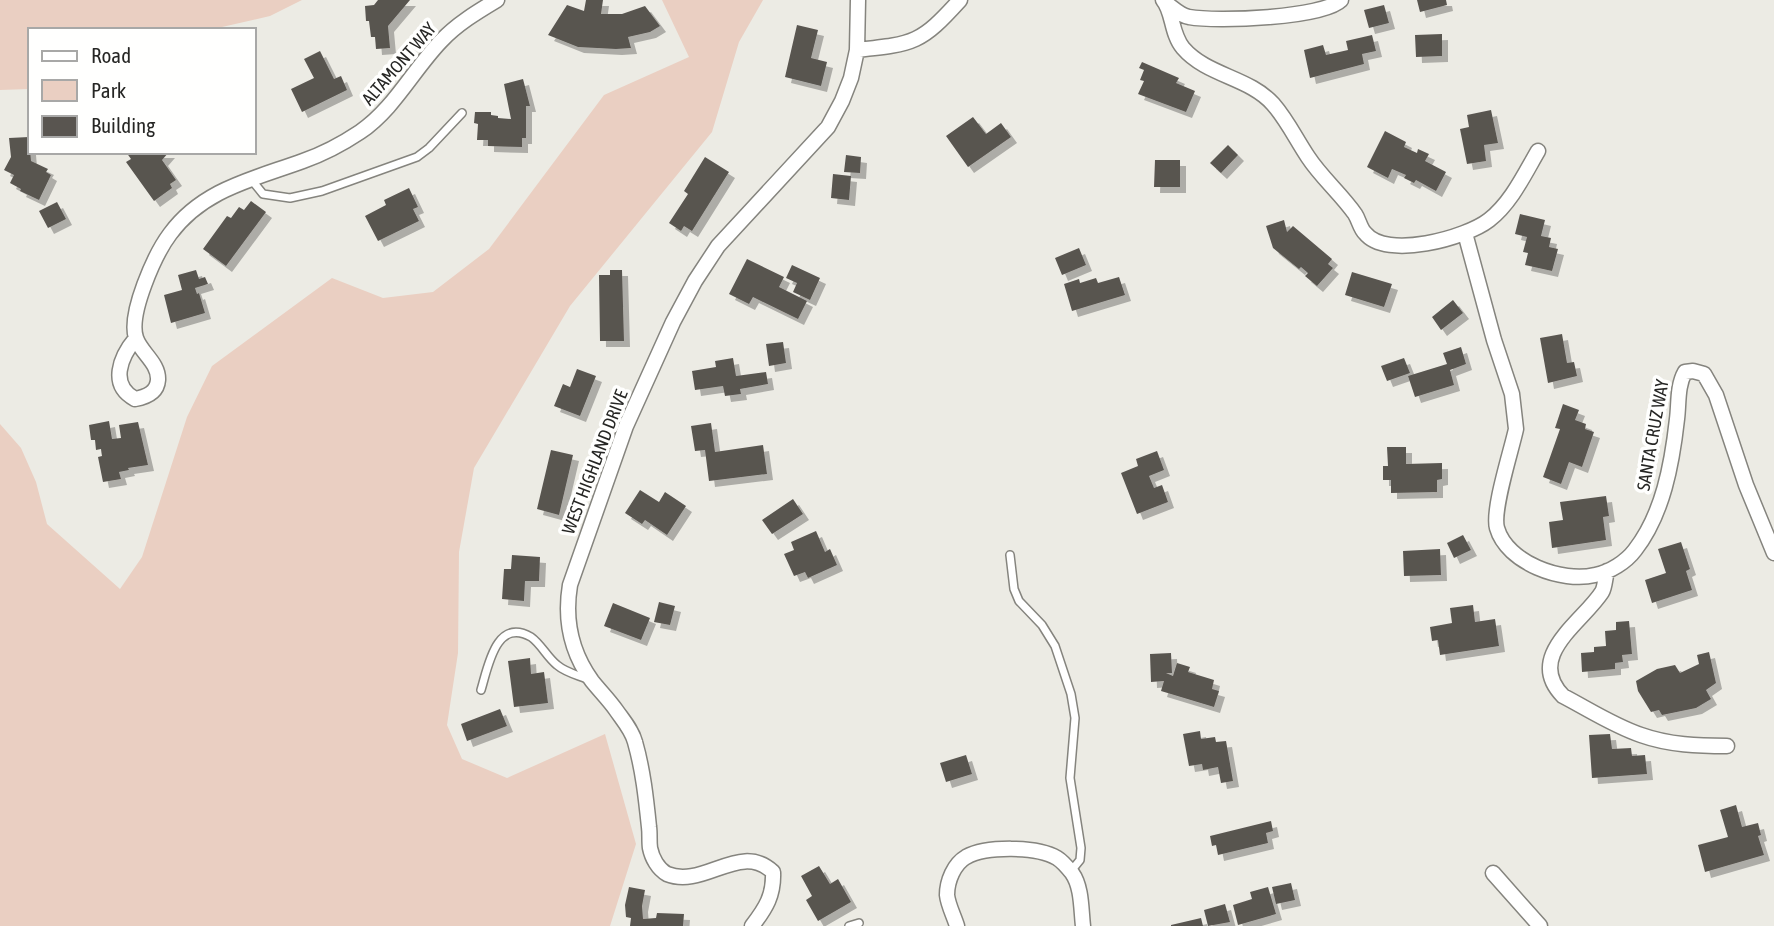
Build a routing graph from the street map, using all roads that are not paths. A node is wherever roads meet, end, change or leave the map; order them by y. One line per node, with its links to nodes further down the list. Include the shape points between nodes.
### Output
1 (497, 0): 9 (street, ALTAMONT WAY, via 442,40 362,131 334,148)
2 (858, 0): 6 (street)
3 (960, 0): 6 (street, via 928,34 911,43)
4 (1341, 0): 5 (street, via 1316,11 1257,17 1187,17)
5 (1164, 2): 10 (street, via 1183,48 1271,102 1308,158 1356,215 1365,234 1379,244 1395,247)
6 (857, 50): 15 (street, WEST HIGHLAND DRIVE, via 851,78 828,127 719,246 695,281 626,426 567,603 574,651)
7 (462, 113): 9 (lane, via 417,157 322,191 290,198 263,194)
8 (1538, 151): 10 (street, via 1509,199 1489,220)
9 (249, 178): 11 (street, ALTAMONT WAY, via 196,207 170,233 140,294)
10 (1465, 233): 14 (street, SANTA CRUZ WAY, via 1516,416 1498,502 1499,533 1519,559 1548,571 1579,577)
11 (136, 338)
12 (1774, 553): 14 (street, SANTA CRUZ WAY, via 1716,395 1704,374 1693,371 1685,372 1681,379 1671,459 1657,511 1634,552)
13 (1010, 555): 18 (lane, via 1019,601 1055,646 1072,694 1075,718 1070,778 1081,848 1080,860)
14 (1606, 571): 17 (street, via 1603,591 1559,639 1550,668 1554,686 1640,735)
15 (592, 681): 16 (lane, via 557,666 533,638 510,632 500,638 491,654); 21 (street, WEST HIGHLAND DRIVE, via 633,735 643,778 650,849 658,867 681,877 749,860 763,863 773,872 767,908)
16 (481, 690)
17 (1727, 746)
18 (1071, 871): 23 (street, via 1057,858 1027,850 975,853 953,870 947,894); 24 (street, via 1077,882)
19 (1493, 873): 25 (street)
20 (859, 923): 22 (lane)
21 (752, 926)
22 (849, 926)
23 (957, 926)
24 (1083, 926)
25 (1539, 926)

